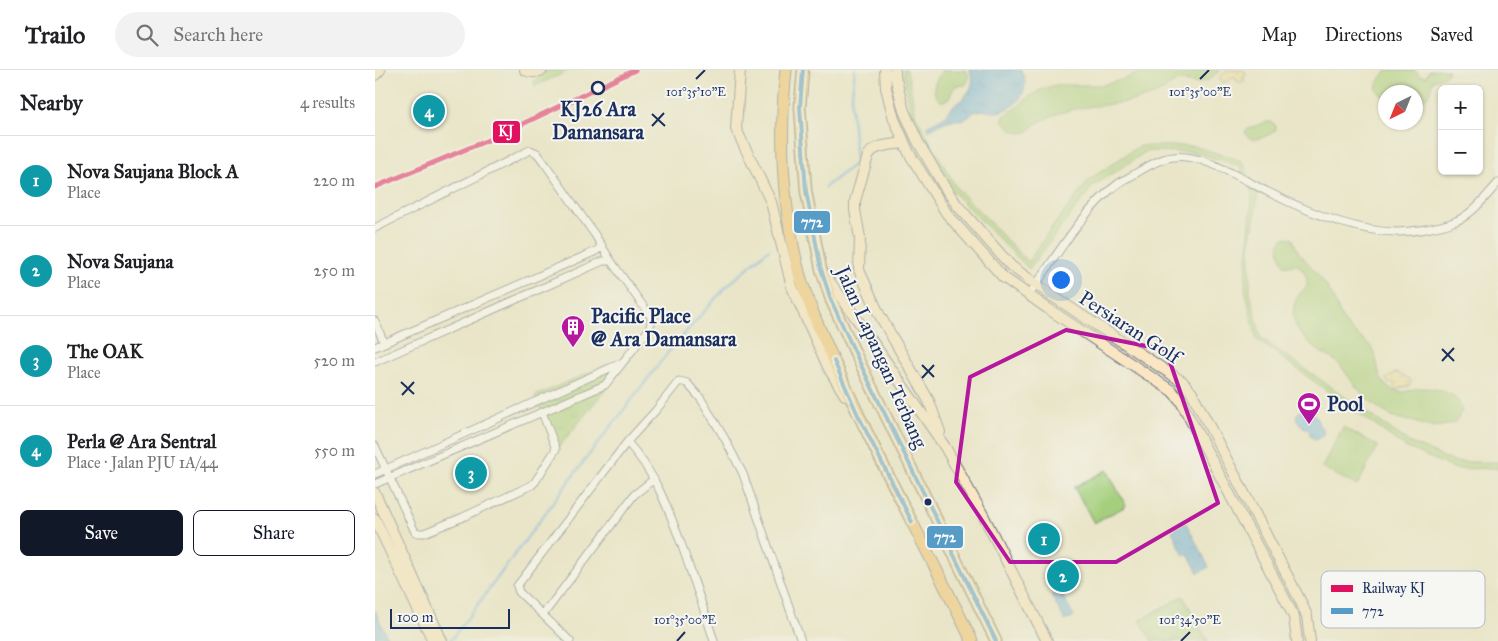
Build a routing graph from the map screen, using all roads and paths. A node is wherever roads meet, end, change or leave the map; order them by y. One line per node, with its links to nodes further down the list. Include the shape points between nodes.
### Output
1 (380, 70): 9 (street)
2 (525, 70): 3 (street, via 532,73)
3 (542, 70)
4 (740, 70): 26 (street, via 736,129 771,202 792,287 805,319 829,369)
5 (786, 70): 26 (main road, via 782,108 783,172 793,245 811,308)
6 (803, 70): 17 (main road, Jalan Lapangan Terbang, via 800,107 806,191)
7 (885, 70): 10 (street, Persiaran Golf, via 894,119)
8 (895, 70): 11 (street, Persiaran Golf, via 904,111)
9 (375, 75)
10 (904, 143): 12 (street, Persiaran Golf); 29 (street, via 877,147 868,156 855,201 860,238 859,270 879,314 929,401)
11 (925, 154): 12 (street); 18 (street, Persiaran Golf, via 957,205 1011,266)
12 (912, 159): 19 (street, Persiaran Golf, via 947,214 1003,277)
13 (1498, 183): 18 (street, via 1458,221 1434,228 1398,232 1370,230 1345,224 1268,192 1228,171 1196,159 1173,156 1151,164 1118,184 1094,206)
14 (375, 228): 15 (street, via 530,150 537,153)
15 (601, 244): 16 (street); 21 (street, via 595,252)
16 (611, 261): 23 (street, via 603,261); 24 (street, via 651,317 649,329)
17 (821, 269): 29 (street); 43 (main road, Jalan Lapangan Terbang, via 857,357)
18 (1036, 285): 19 (street); 46 (street, Persiaran Golf, via 1183,382 1192,393 1300,600 1307,616)
19 (1029, 295): 45 (street, Persiaran Golf, via 1172,391 1180,400 1286,601 1294,618)
20 (375, 321): 21 (street)
21 (384, 343): 22 (street)
22 (375, 347)
23 (375, 362)
24 (623, 362): 25 (street, via 605,384); 30 (street)
25 (542, 412): 32 (street); 32 (street, via 556,449 535,482 461,518 423,533 415,532)
26 (858, 415): 42 (main road)
27 (627, 442): 33 (street, via 640,455); 37 (street, via 517,586 519,592); 41 (street, via 679,382 687,384 701,399 743,474)
28 (375, 446): 30 (street)
29 (945, 447): 44 (street)
30 (386, 469): 31 (street); 32 (street)
31 (375, 474)
32 (389, 478): 34 (street)
33 (654, 480): 37 (street, via 634,495); 40 (street, via 666,502)
34 (375, 484)
35 (375, 493): 38 (street)
36 (375, 519): 38 (street)
37 (543, 615): 39 (street)
38 (436, 637)
39 (570, 641)
40 (714, 641)
41 (801, 641)
42 (972, 641)
43 (996, 641)
44 (1047, 641)
45 (1297, 641)
46 (1311, 641)

